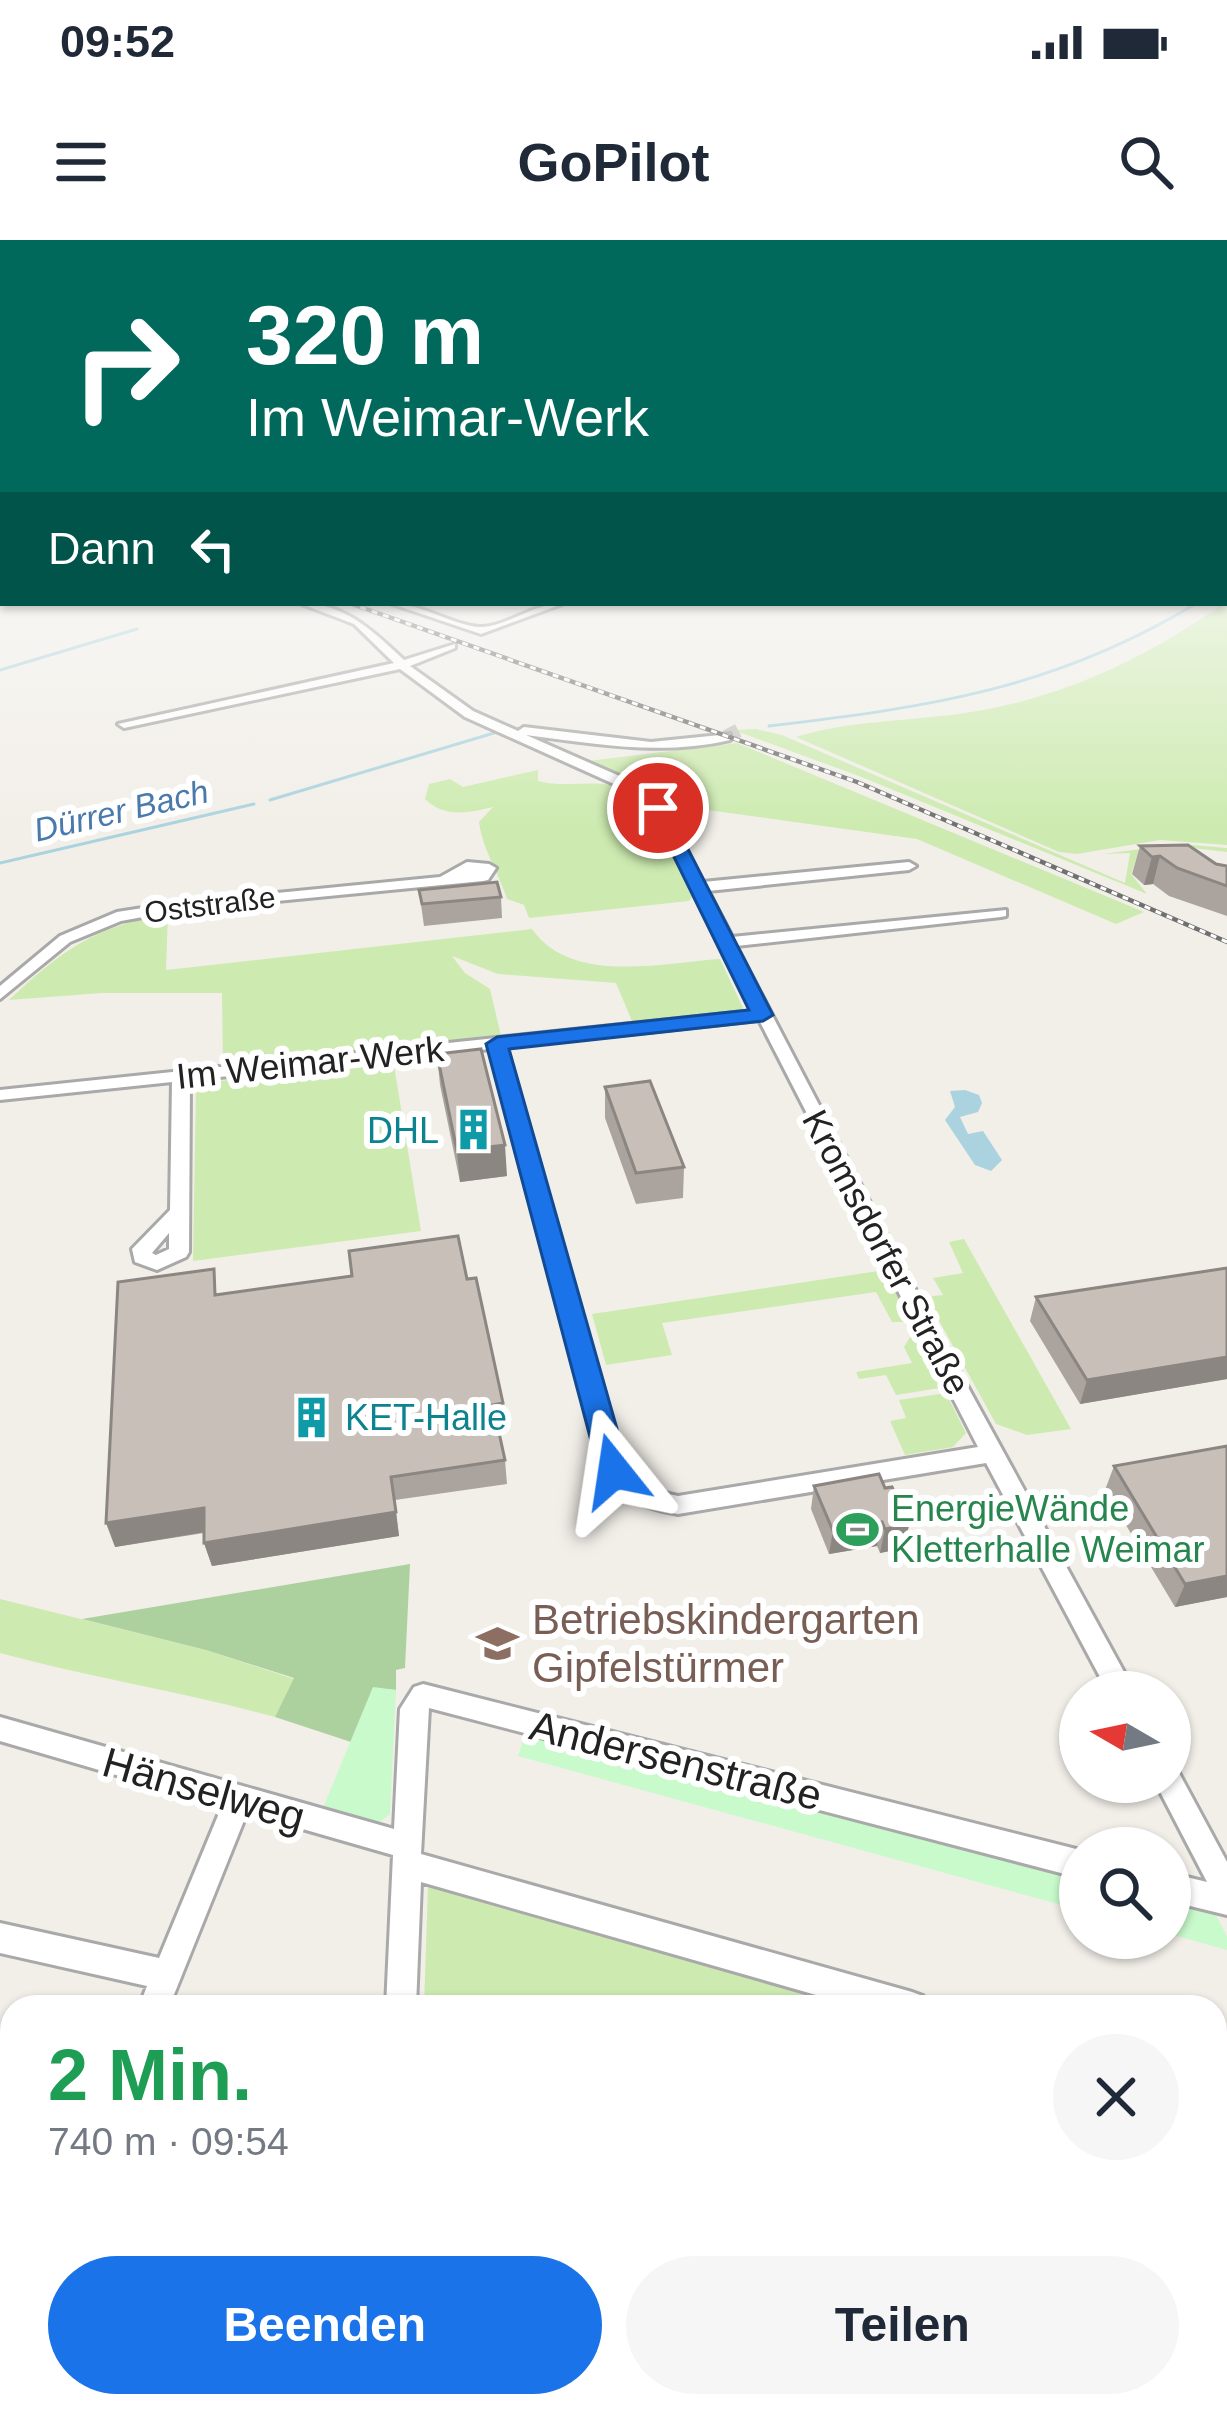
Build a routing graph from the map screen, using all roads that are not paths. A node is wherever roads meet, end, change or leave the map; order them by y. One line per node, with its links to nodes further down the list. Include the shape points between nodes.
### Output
1 (361, 625): 5 (street)
2 (461, 625): 3 (street, via 481,631)
3 (499, 625)
4 (451, 646): 5 (street)
5 (402, 664): 6 (street); 7 (street)
6 (124, 724)
7 (505, 730): 8 (street, via 655,745); 11 (street, Kromsdorfer Straße, via 628,785 658,808)
8 (726, 737)
9 (908, 866): 11 (street)
10 (444, 881): 14 (street, Oststraße, via 117,917 65,938)
11 (700, 887): 13 (street, Kromsdorfer Straße)
12 (1001, 913): 13 (street)
13 (727, 942): 15 (street, Kromsdorfer Straße)
14 (0, 994)
15 (763, 1015): 16 (street, Im Weimar-Werk); 20 (street, Kromsdorfer Straße)
16 (497, 1044): 17 (street, Im Weimar-Werk); 20 (street, via 614,1471 626,1486 660,1502 692,1503)
17 (182, 1076): 18 (street, Im Weimar-Werk); 19 (street)
18 (0, 1095)
19 (181, 1210)
20 (994, 1453): 21 (street, Kromsdorfer Straße)
21 (1111, 1671)
22 (0, 1730): 23 (street, Hänselweg)
23 (239, 1799): 25 (street, Hänselweg); 31 (street)
24 (1180, 1803): 27 (street)
25 (408, 1855): 26 (street, Andersenstraße, via 413,1709 423,1695); 33 (street); 34 (street, Hänselweg)
26 (1059, 1859)
27 (1227, 1891)
28 (1191, 1892): 29 (street)
29 (1227, 1900)
30 (0, 1938): 31 (street)
31 (167, 1975): 32 (street)
32 (159, 1995)
33 (402, 1995)
34 (872, 1995)

